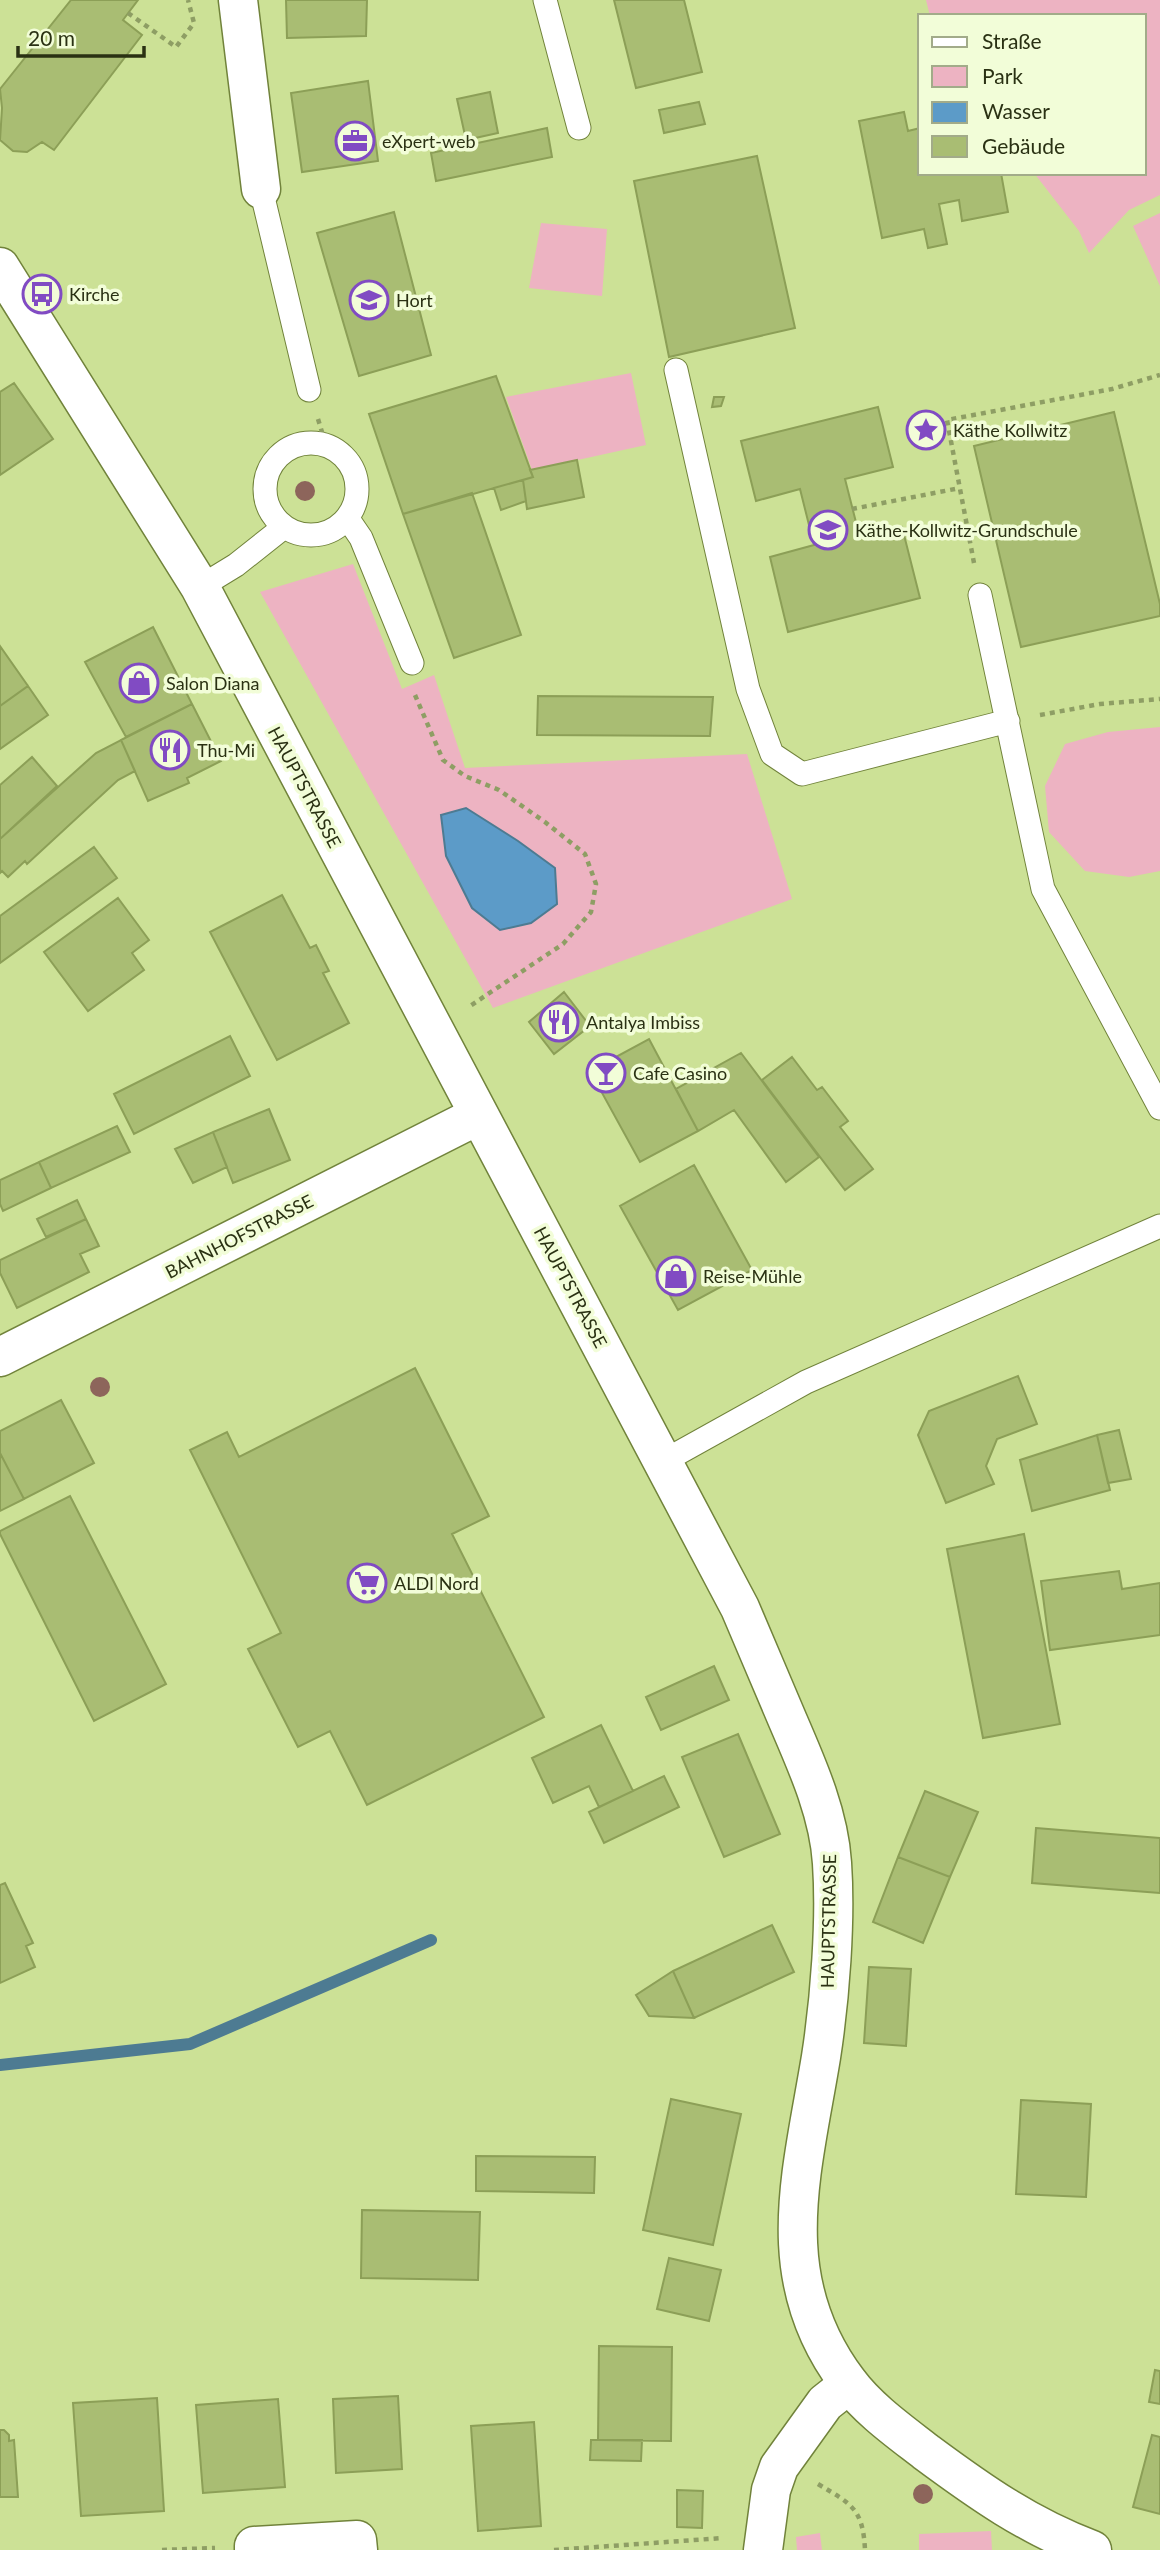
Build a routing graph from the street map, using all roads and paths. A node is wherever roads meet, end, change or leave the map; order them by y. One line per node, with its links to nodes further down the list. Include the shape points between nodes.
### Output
1 (188, 0): 4 (path, via 194,23 176,47)
2 (238, 0): 6 (main road)
3 (545, 0): 5 (lane)
4 (128, 13)
5 (579, 128)
6 (261, 189): 10 (lane)
7 (0, 267): 15 (main road, HAUPTSTRASSE)
8 (676, 370): 19 (lane, via 748,689 772,754 802,775)
9 (1160, 374): 11 (path, via 1112,389 947,420)
10 (310, 390)
11 (960, 488): 12 (path); 16 (path)
12 (852, 509)
13 (348, 519): 14 (lane, via 324,534 310,536); 14 (lane, via 358,491 350,463 340,452 312,443 284,451 267,475 267,504); 17 (lane, via 361,538)
14 (284, 527): 15 (lane)
15 (200, 587): 22 (main road, HAUPTSTRASSE)
16 (980, 594): 19 (lane)
17 (412, 663): 20 (path, via 415,697 443,760 465,776 499,790 585,854 596,884 591,912 563,944)
18 (1160, 699): 19 (path, via 1100,704)
19 (1008, 721): 21 (lane, via 1043,889)
20 (470, 1006)
21 (1160, 1108)
22 (479, 1115): 24 (main road, BAHNHOFSTRASSE); 25 (main road, HAUPTSTRASSE)
23 (1160, 1226): 25 (lane, via 806,1382)
24 (0, 1357)
25 (664, 1461): 26 (main road, HAUPTSTRASSE, via 740,1608 812,1778 830,1851 831,1954 796,2235 805,2298 832,2359)
26 (849, 2384): 27 (main road, via 825,2403); 35 (main road, HAUPTSTRASSE, via 896,2429 1020,2518)
27 (779, 2467): 33 (main road, via 771,2490); 34 (path, via 849,2502 861,2520)
28 (728, 2538): 32 (path)
29 (254, 2548): 30 (path); 31 (main road, via 357,2540)
30 (162, 2550)
31 (358, 2550)
32 (554, 2550)
33 (763, 2550)
34 (865, 2550)
35 (1092, 2550)

